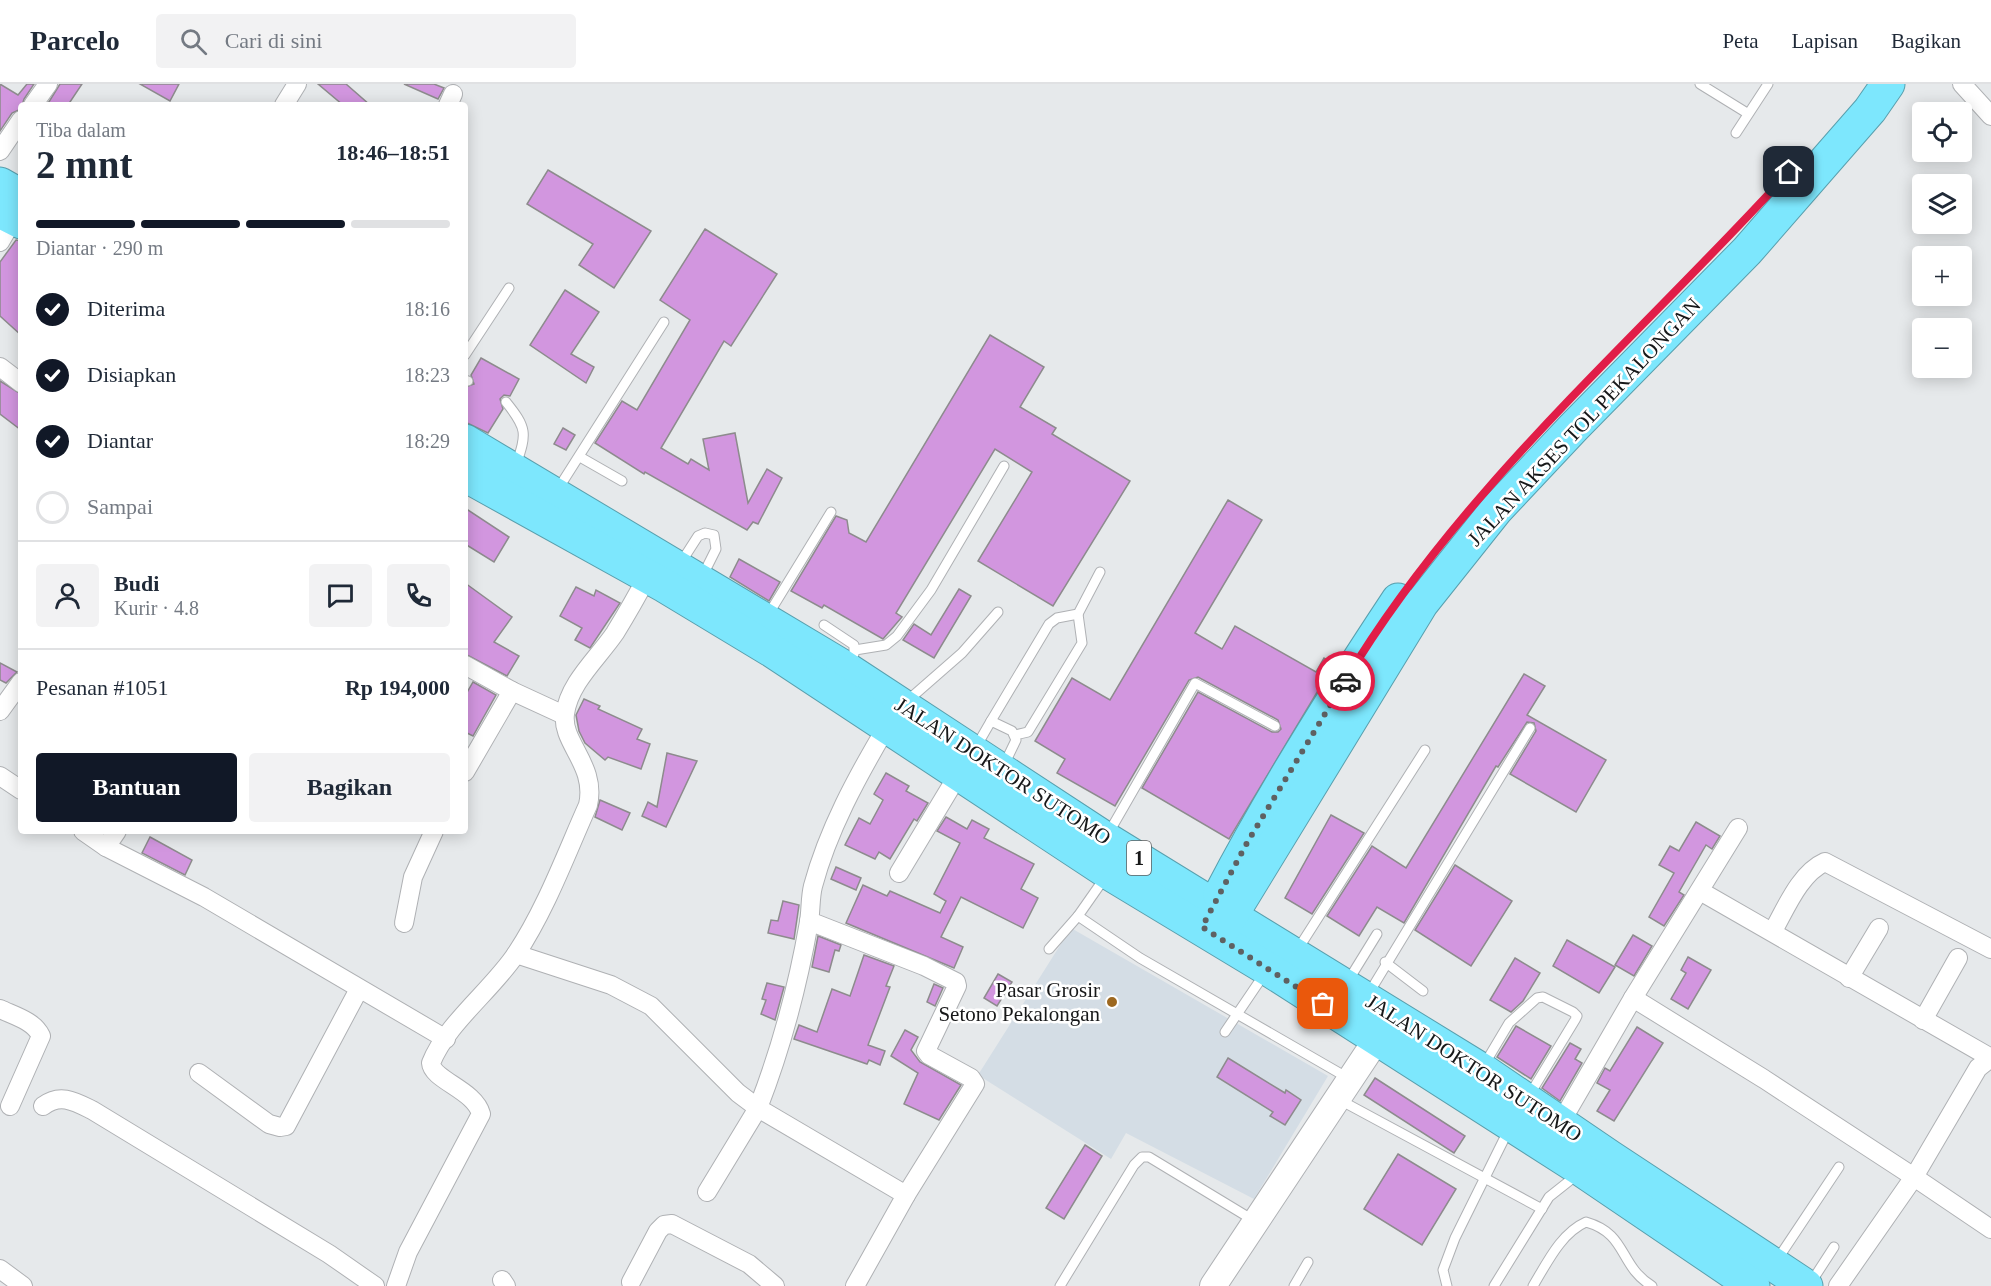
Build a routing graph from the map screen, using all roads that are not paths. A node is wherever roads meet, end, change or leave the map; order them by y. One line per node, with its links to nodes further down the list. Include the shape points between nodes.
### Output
1 (48, 84): 8 (street)
2 (297, 84): 9 (street)
3 (1700, 84): 10 (lane)
4 (1768, 84): 10 (lane)
5 (1863, 84): 60 (highway, JALAN AKSES TOL PEKALONGAN, via 1734,232 1481,495 1403,591 1354,666)
6 (1888, 84): 60 (highway, JALAN AKSES TOL PEKALONGAN, via 1870,110 1747,251 1574,427 1481,529 1422,603)
7 (1962, 84): 11 (street)
8 (35, 102)
9 (286, 102)
10 (1747, 113): 13 (lane)
11 (1991, 116)
12 (18, 124): 14 (street)
13 (1736, 133)
14 (0, 151)
15 (0, 184): 16 (highway)
16 (11, 218)
17 (509, 288): 19 (lane)
18 (664, 322): 24 (lane)
19 (468, 350)
20 (0, 367): 21 (street)
21 (18, 381)
22 (506, 402): 28 (lane, via 523,424 525,440)
23 (468, 444): 28 (highway, JALAN DOKTOR SUTOMO / 1)
24 (580, 457): 27 (lane); 29 (lane)
25 (1004, 466): 38 (lane, via 931,590 897,636)
26 (468, 476): 28 (highway, JALAN DOKTOR SUTOMO / 1)
27 (622, 481)
28 (509, 483): 29 (highway, JALAN DOKTOR SUTOMO / 1); 32 (highway, JALAN DOKTOR SUTOMO / 1)
29 (555, 493): 32 (highway, JALAN DOKTOR SUTOMO / 1)
30 (831, 512): 35 (lane)
31 (1100, 572): 34 (lane)
32 (676, 582): 35 (highway, JALAN DOKTOR SUTOMO / 1); 38 (highway, JALAN DOKTOR SUTOMO / 1, via 771,650); 42 (street, via 614,634 581,678)
33 (998, 612): 43 (lane, via 962,653)
34 (1078, 614): 44 (lane, via 1057,618 1049,624); 47 (lane, via 1082,643 1028,732)
35 (765, 620): 38 (highway, JALAN DOKTOR SUTOMO / 1)
36 (824, 625): 38 (lane, via 854,645)
37 (468, 667): 40 (street)
38 (838, 672): 43 (highway, JALAN DOKTOR SUTOMO / 1)
39 (18, 686): 41 (street)
40 (512, 691): 42 (street); 50 (street)
41 (0, 711)
42 (564, 715): 74 (street, via 591,791 555,878)
43 (894, 717): 49 (highway, JALAN DOKTOR SUTOMO / 1); 66 (street, via 826,846 812,888)
44 (991, 721): 47 (lane); 49 (lane)
45 (1275, 726): 58 (lane, via 1195,683)
46 (1530, 728): 77 (lane)
47 (1016, 735): 51 (lane)
48 (1425, 750): 75 (lane)
49 (966, 763): 51 (highway, JALAN DOKTOR SUTOMO / 1); 62 (street); 63 (highway, JALAN DOKTOR SUTOMO / 1)
50 (468, 767)
51 (1001, 770): 58 (highway, JALAN DOKTOR SUTOMO / 1)
52 (0, 776): 53 (street)
53 (18, 788)
54 (1738, 828): 64 (street)
55 (87, 834): 59 (street)
56 (115, 834): 59 (street)
57 (434, 834): 68 (street, via 413,877)
58 (1106, 839): 61 (highway, JALAN DOKTOR SUTOMO / 1)
59 (106, 847): 79 (street, via 204,897)
60 (1258, 848): 61 (highway, via 1197,871); 67 (highway, JALAN AKSES TOL PEKALONGAN); 75 (highway, via 1262,914)
61 (1156, 868): 67 (highway, JALAN DOKTOR SUTOMO / 1)
62 (898, 873)
63 (1108, 873): 65 (lane); 67 (highway, JALAN DOKTOR SUTOMO / 1)
64 (1700, 891): 70 (street); 82 (street)
65 (1078, 916): 72 (lane); 84 (lane)
66 (809, 921): 96 (street, via 776,1062); 103 (street, via 956,982 926,1051 975,1084)
67 (1217, 921): 75 (highway, JALAN DOKTOR SUTOMO / 1)
68 (404, 923)
69 (1879, 928): 78 (street)
70 (1773, 931): 73 (street, via 1802,884 1817,865 1825,862); 78 (street)
71 (1377, 934): 81 (lane, via 1359,968)
72 (1049, 949)
73 (1991, 949)
74 (516, 954): 87 (street); 96 (street, via 629,992 660,1013 738,1093)
75 (1281, 956): 81 (highway, JALAN DOKTOR SUTOMO / 1); 84 (lane); 88 (highway, JALAN DOKTOR SUTOMO / 1)
76 (1958, 958): 85 (street)
77 (1386, 962): 80 (lane); 81 (lane)
78 (1849, 978): 85 (street)
79 (359, 989): 87 (street); 91 (street, via 286,1126 269,1124)
80 (1423, 991)
81 (1355, 992): 90 (highway, JALAN DOKTOR SUTOMO / 1)
82 (1633, 998): 97 (street); 101 (street)
83 (0, 1009): 94 (street, via 38,1028 41,1036)
84 (1238, 1013): 86 (lane); 92 (lane)
85 (1923, 1020): 89 (street)
86 (1225, 1032)
87 (446, 1039): 114 (street, via 432,1059 431,1068 470,1096 481,1114 408,1252)
88 (1377, 1039): 92 (street); 93 (highway, JALAN DOKTOR SUTOMO / 1)
89 (1991, 1058): 101 (street, via 1978,1068)
90 (1489, 1064): 93 (highway, JALAN DOKTOR SUTOMO / 1); 93 (lane, via 1509,1023 1537,998 1543,997 1574,1012 1575,1020)
91 (199, 1073)
92 (1344, 1089): 100 (lane); 105 (street)
93 (1525, 1098): 97 (highway, JALAN DOKTOR SUTOMO / 1); 98 (highway, JALAN DOKTOR SUTOMO / 1); 100 (lane)
94 (10, 1106)
95 (43, 1106): 113 (street, via 61,1098 92,1110)
96 (759, 1108): 102 (street); 103 (street)
97 (1561, 1122): 98 (highway, JALAN DOKTOR SUTOMO / 1)
98 (1596, 1164): 104 (lane, via 1557,1189); 110 (highway, JALAN DOKTOR SUTOMO / 1)
99 (1839, 1167): 110 (lane)
100 (1486, 1176): 104 (lane); 120 (lane, via 1443,1270)
101 (1914, 1177): 106 (street); 124 (street)
102 (707, 1191)
103 (906, 1196): 116 (street)
104 (1542, 1209): 121 (lane)
105 (1255, 1221): 117 (lane, via 1149,1157 1142,1157); 118 (street)
106 (1991, 1229)
107 (1834, 1247): 110 (lane)
108 (1308, 1262): 119 (lane)
109 (0, 1269): 112 (street)
110 (1778, 1279)
111 (631, 1282): 115 (street, via 658,1231 672,1224 749,1264)
112 (23, 1286)
113 (375, 1286)
114 (396, 1286)
115 (775, 1286)
116 (855, 1286)
117 (1060, 1286)
118 (1214, 1286)
119 (1294, 1286)
120 (1447, 1286)
121 (1494, 1286)
122 (1533, 1286): 123 (lane, via 1565,1238 1586,1222 1619,1242 1631,1270)
123 (1652, 1286)
124 (1838, 1286)

